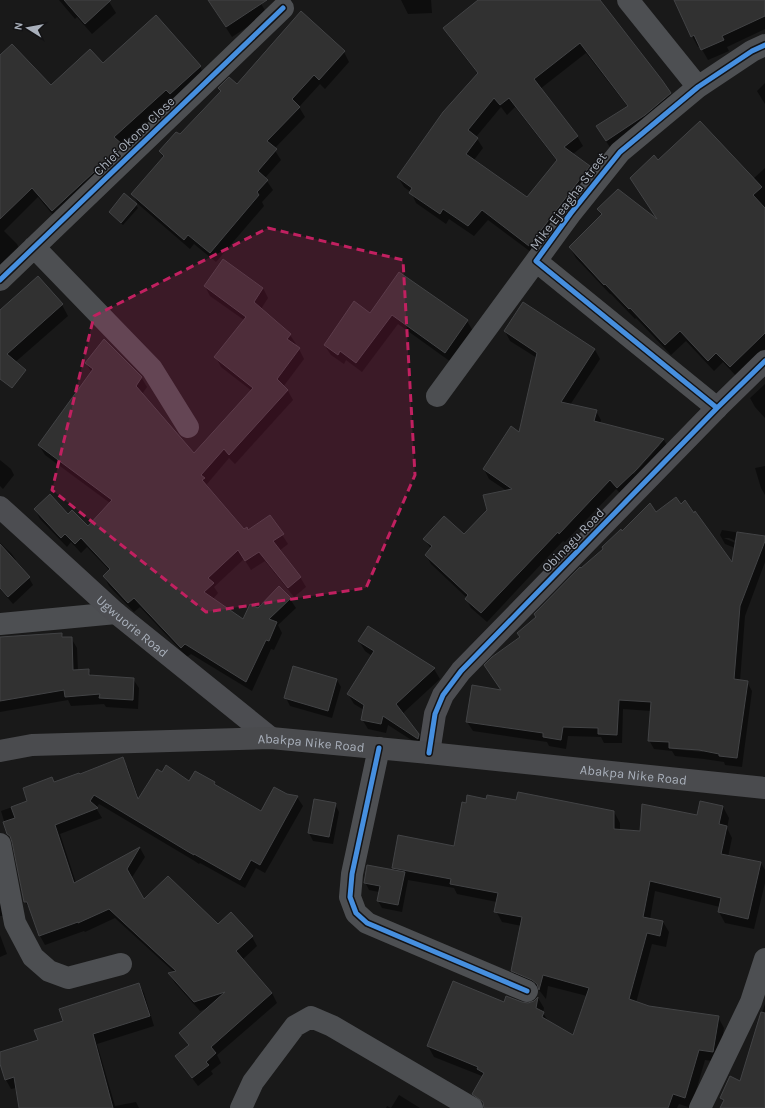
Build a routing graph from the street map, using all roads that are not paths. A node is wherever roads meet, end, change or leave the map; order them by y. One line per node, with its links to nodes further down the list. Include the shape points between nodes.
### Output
1 (628, 0): 4 (street)
2 (283, 8): 5 (street, Chief Okono Close)
3 (765, 45): 4 (street, Mike Ejeagha Street)
4 (698, 87): 6 (street, Mike Ejeagha Street, via 620,152)
5 (34, 247): 7 (street, Chief Okono Close); 11 (street, via 152,368)
6 (536, 261): 9 (street); 10 (street, Mike Ejeagha Street)
7 (0, 280)
8 (765, 361): 10 (street, Obinagu Road)
9 (437, 396)
10 (717, 408): 17 (street, Obinagu Road, via 461,672 443,695 435,714)
11 (188, 427)
12 (0, 507): 13 (street, Ugwuorie Road)
13 (116, 613): 14 (street); 15 (street, Ugwuorie Road)
14 (0, 624)
15 (264, 732): 16 (main road, Abakpa Nike Road, via 213,727); 17 (main road, Abakpa Nike Road, via 278,725); 18 (main road, Abakpa Nike Road); 19 (main road, Abakpa Nike Road, via 32,745)
16 (0, 740)
17 (430, 746): 18 (main road, Abakpa Nike Road); 20 (main road, Abakpa Nike Road); 21 (main road, Abakpa Nike Road)
18 (378, 748): 25 (street, via 352,874 350,897 356,913 367,923)
19 (0, 751)
20 (765, 776)
21 (765, 788)
22 (0, 844): 24 (street, via 16,923 33,957 49,971 68,978)
23 (765, 959): 28 (street, via 751,1002)
24 (121, 964)
25 (527, 991)
26 (242, 1108): 27 (street, via 253,1082 295,1026 311,1017 332,1026)
27 (472, 1108)
28 (700, 1108)

